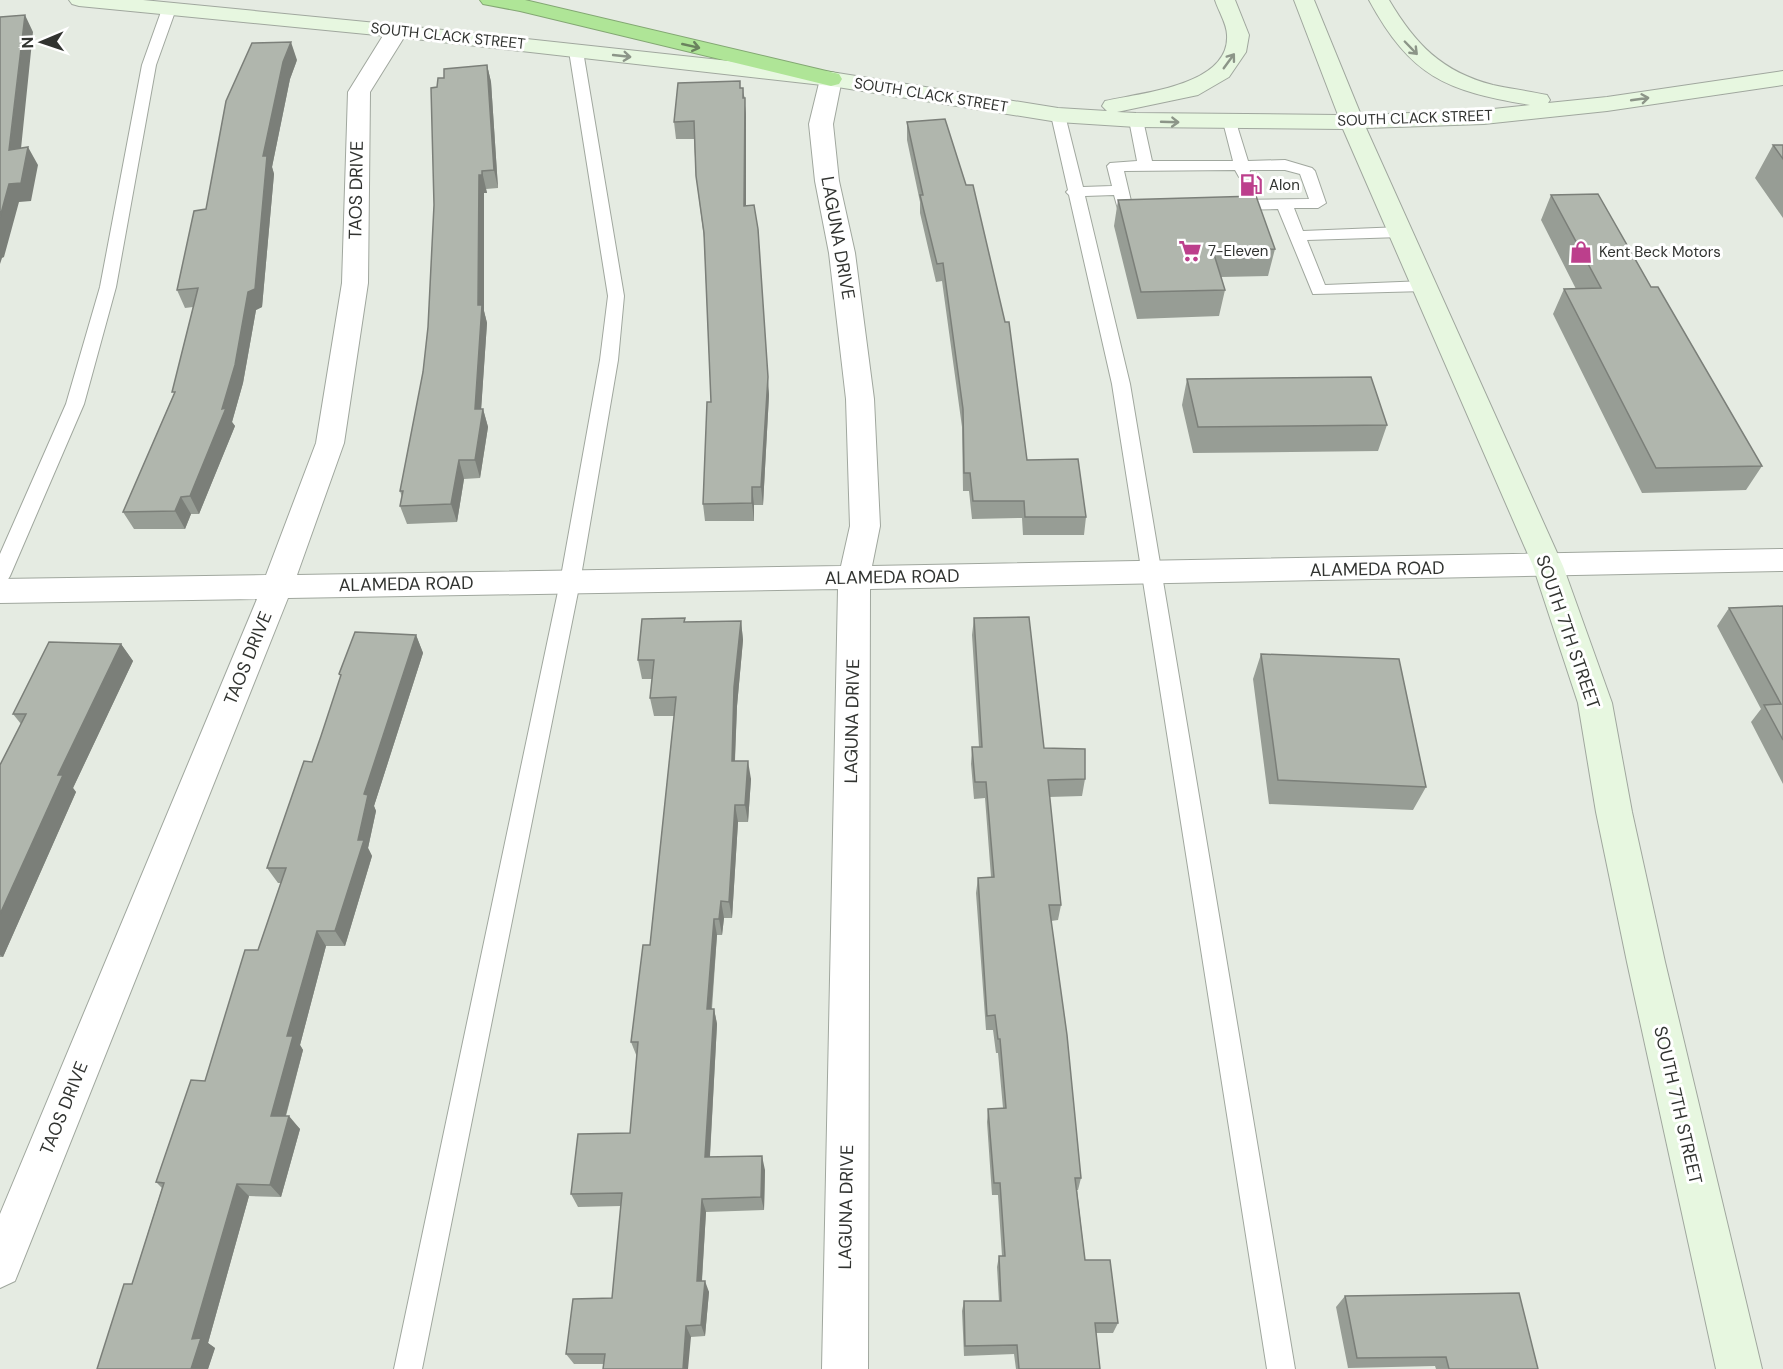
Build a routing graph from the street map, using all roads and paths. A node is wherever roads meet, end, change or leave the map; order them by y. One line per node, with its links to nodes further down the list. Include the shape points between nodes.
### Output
1 (80, 0): 6 (main road, SOUTH CLACK STREET)
2 (490, 0): 10 (highway, one-way to 10)
3 (1225, 0): 12 (main road, one-way to 3, via 1190,90 1221,72 1235,52 1238,35)
4 (1304, 0): 15 (main road, SOUTH 7TH STREET)
5 (1379, 0): 11 (main road, one-way to 11, via 1392,26 1437,71 1483,90 1538,100)
6 (169, 9): 7 (main road, SOUTH CLACK STREET); 29 (lane, via 149,65 108,287 75,404)
7 (397, 31): 8 (main road, SOUTH CLACK STREET); 32 (street, TAOS DRIVE, via 358,92 355,283 337,402 330,443)
8 (576, 51): 10 (main road, SOUTH CLACK STREET, one-way to 10); 31 (lane, via 616,296 609,360)
9 (1783, 78): 11 (main road, SOUTH CLACK STREET, one-way to 9)
10 (831, 79): 12 (main road, SOUTH CLACK STREET); 30 (street, LAGUNA DRIVE, via 821,124 860,399 865,526)
11 (1607, 104): 15 (main road, SOUTH CLACK STREET, via 1484,117)
12 (1058, 115): 13 (main road, SOUTH CLACK STREET); 19 (lane)
13 (1136, 120): 14 (main road, SOUTH CLACK STREET, one-way to 14); 16 (lane)
14 (1230, 122): 15 (main road, SOUTH CLACK STREET); 17 (lane)
15 (1352, 122): 23 (main road, SOUTH 7TH STREET)
16 (1145, 166): 17 (lane); 18 (lane, via 1115,166)
17 (1243, 170): 20 (lane, via 1285,165 1307,171 1318,203)
18 (1120, 190): 19 (lane); 22 (lane, via 1124,206)
19 (1074, 192): 28 (lane, via 1121,384)
20 (1284, 204): 21 (lane, via 1252,200); 24 (lane)
21 (1218, 205)
22 (1160, 206)
23 (1401, 232): 24 (lane); 25 (main road, SOUTH 7TH STREET)
24 (1296, 236): 25 (lane, via 1319,290)
25 (1425, 286): 27 (main road, SOUTH 7TH STREET)
26 (1783, 560): 27 (street, ALAMEDA ROAD)
27 (1548, 566): 28 (street, ALAMEDA ROAD); 38 (main road, SOUTH 7TH STREET, via 1595,703 1643,950)
28 (1150, 573): 30 (street, ALAMEDA ROAD); 37 (lane)
29 (0, 576)
30 (854, 578): 31 (street, ALAMEDA ROAD); 36 (street, LAGUNA DRIVE)
31 (570, 582): 32 (street, ALAMEDA ROAD); 35 (lane)
32 (278, 585): 33 (street, ALAMEDA ROAD); 34 (street, TAOS DRIVE)
33 (0, 591)
34 (0, 1266)
35 (408, 1369)
36 (845, 1369)
37 (1281, 1369)
38 (1739, 1369)

